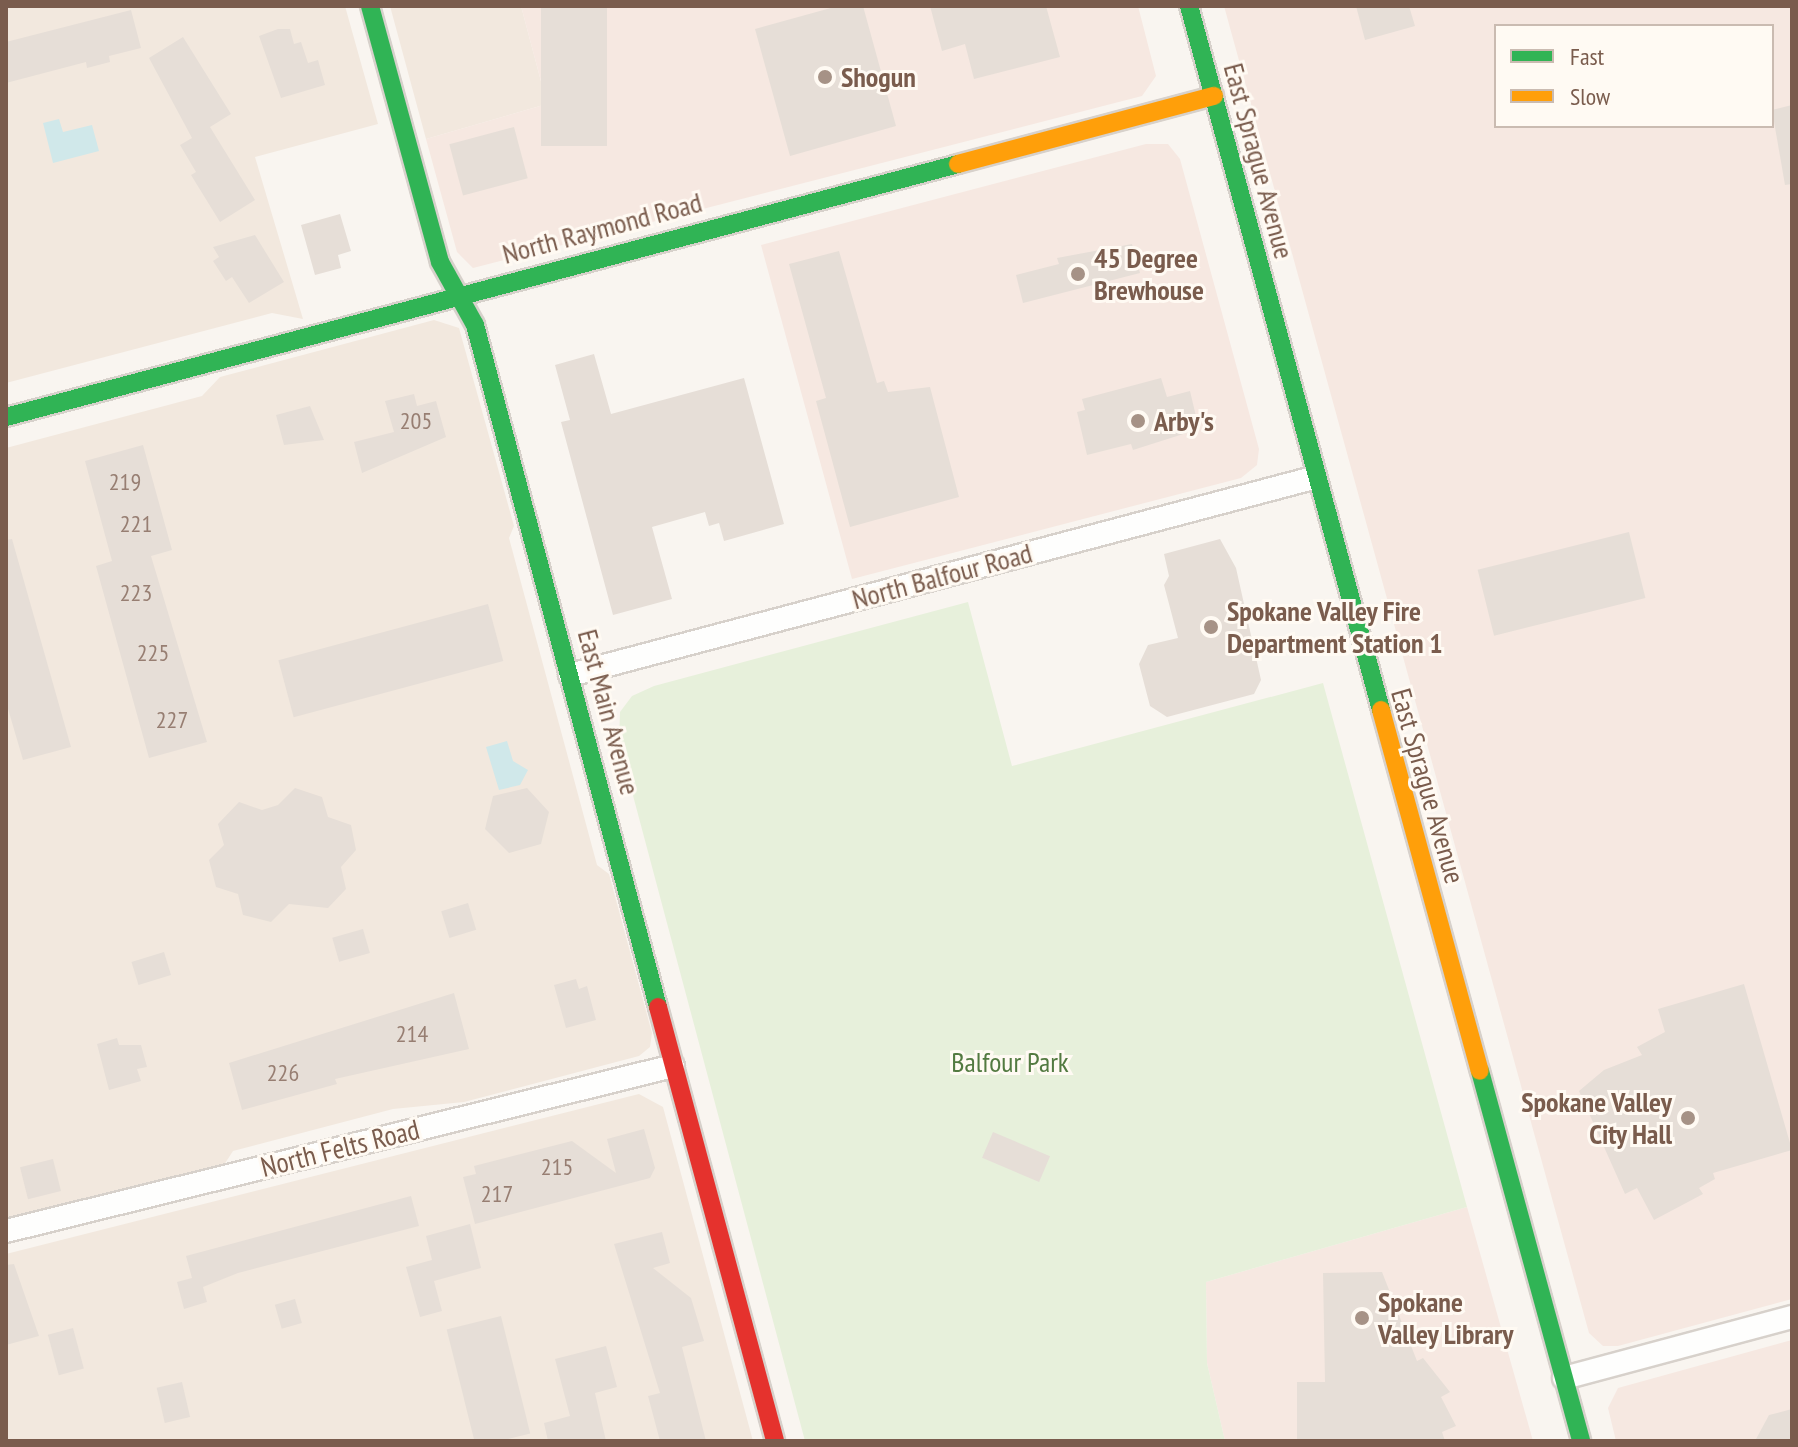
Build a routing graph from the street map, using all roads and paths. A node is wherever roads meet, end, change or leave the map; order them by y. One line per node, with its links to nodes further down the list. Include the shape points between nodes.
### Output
1 (370, 6): 4 (street, East Main Avenue, via 440,262)
2 (1189, 6): 3 (street, East Sprague Avenue)
3 (1214, 96): 4 (street, North Raymond Road); 6 (street, East Sprague Avenue)
4 (463, 294): 5 (street, North Raymond Road); 7 (street, East Main Avenue)
5 (6, 417)
6 (1313, 478): 7 (street, North Balfour Road); 11 (street, East Sprague Avenue)
7 (570, 675): 8 (street, East Main Avenue)
8 (673, 1066): 9 (street, North Felts Road); 12 (street, East Main Avenue)
9 (6, 1231)
10 (1792, 1317): 11 (street)
11 (1564, 1378): 13 (street, East Sprague Avenue)
12 (775, 1441)
13 (1581, 1441)

